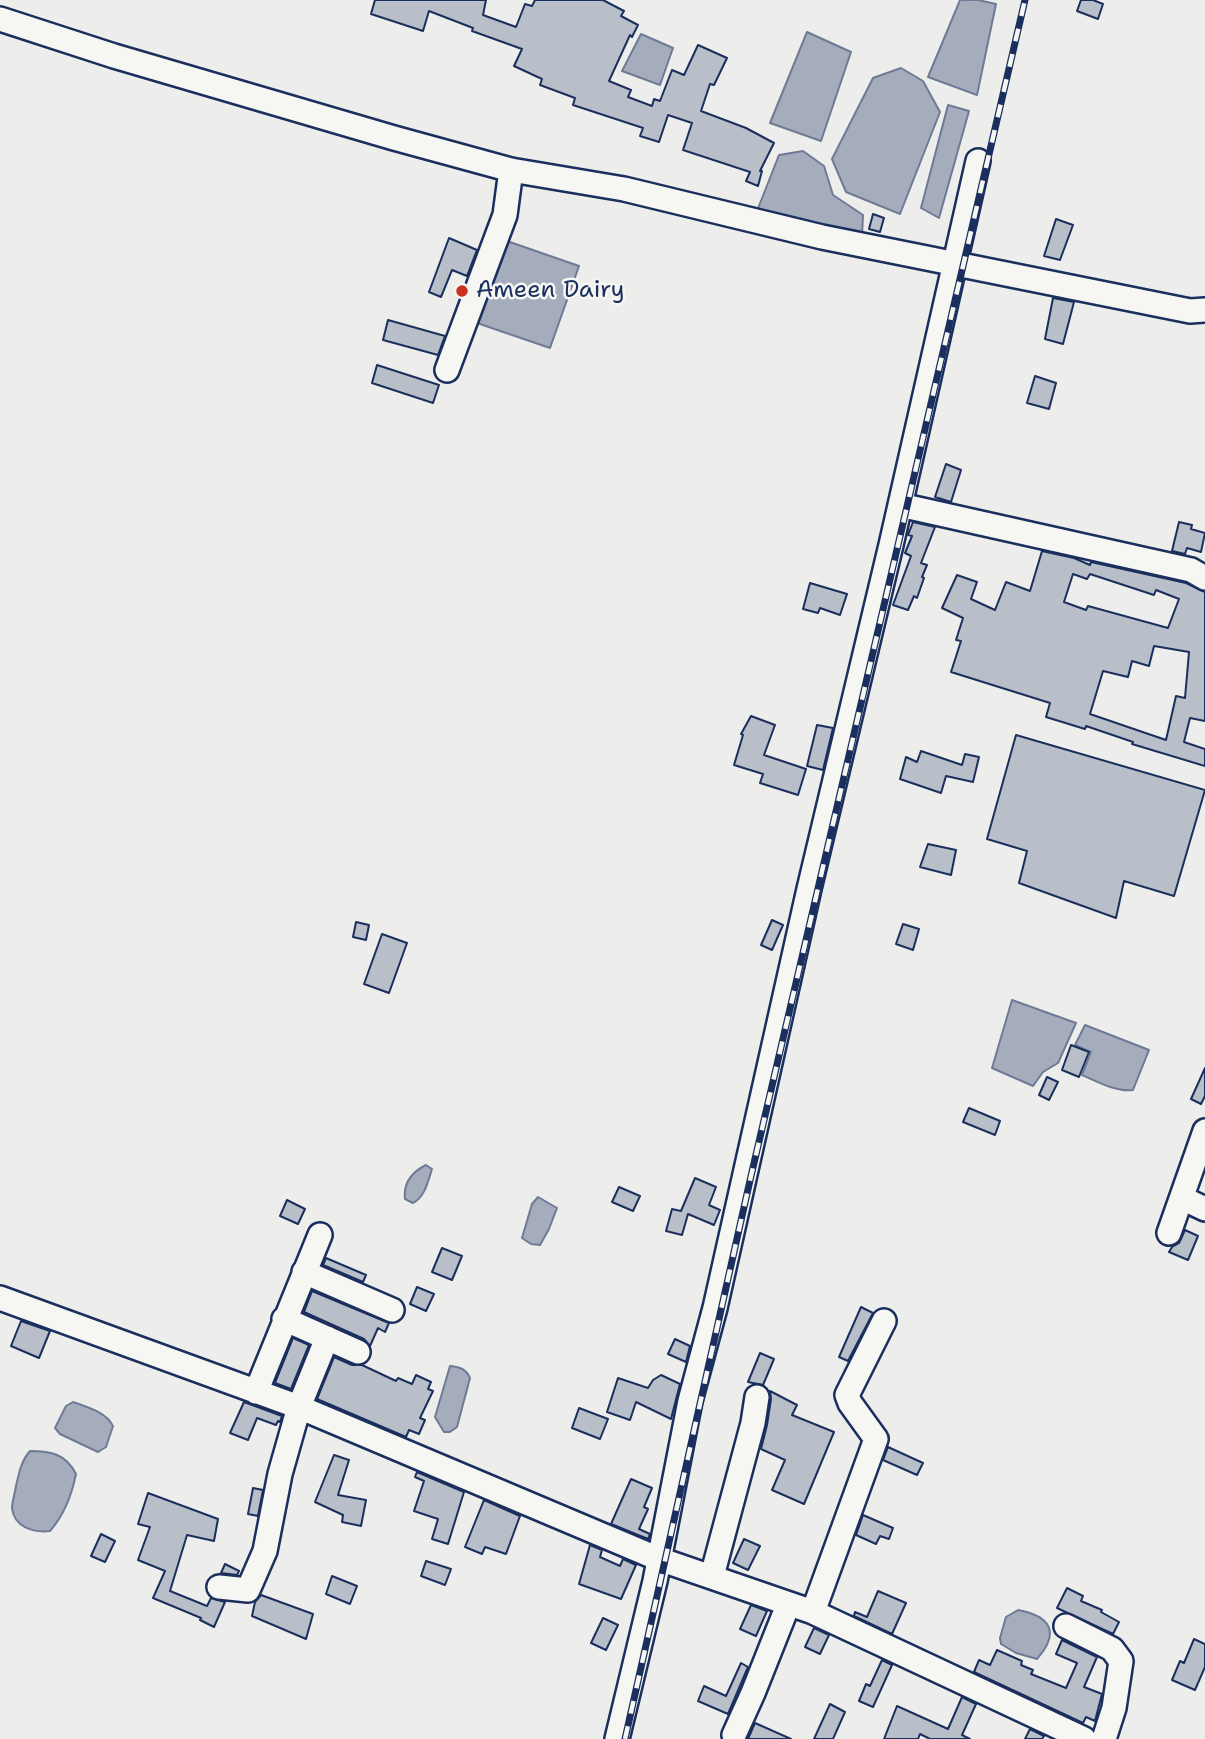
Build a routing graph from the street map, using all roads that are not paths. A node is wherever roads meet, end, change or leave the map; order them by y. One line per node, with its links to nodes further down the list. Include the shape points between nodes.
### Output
1 (0, 19): 3 (street)
2 (978, 162): 4 (street)
3 (511, 170): 4 (street, via 624,189); 6 (street, via 505,215)
4 (955, 264): 5 (street); 7 (street)
5 (1205, 310)
6 (447, 370)
7 (900, 505): 8 (street, via 1191,570); 24 (street, via 690,1401)
8 (1205, 578)
9 (1205, 1131): 10 (street)
10 (1182, 1198): 11 (street); 12 (street)
11 (1205, 1209)
12 (1169, 1233)
13 (320, 1235): 14 (street)
14 (304, 1272): 16 (street); 17 (street)
15 (0, 1298): 21 (street)
16 (392, 1310)
17 (285, 1319): 19 (street); 21 (street)
18 (884, 1321): 28 (street, via 847,1395 876,1439)
19 (327, 1338): 20 (street); 23 (street)
20 (358, 1352)
21 (256, 1392): 23 (street)
22 (757, 1397): 25 (street)
23 (299, 1408): 24 (street); 26 (street, via 255,1576 247,1590)
24 (659, 1559): 25 (street); 31 (street)
25 (712, 1576): 27 (street)
26 (219, 1587)
27 (788, 1605): 28 (street); 30 (street)
28 (813, 1612): 32 (street)
29 (1066, 1626): 33 (street, via 1112,1649 1121,1661)
30 (734, 1735)
31 (617, 1739)
32 (1084, 1739)
33 (1104, 1739)

